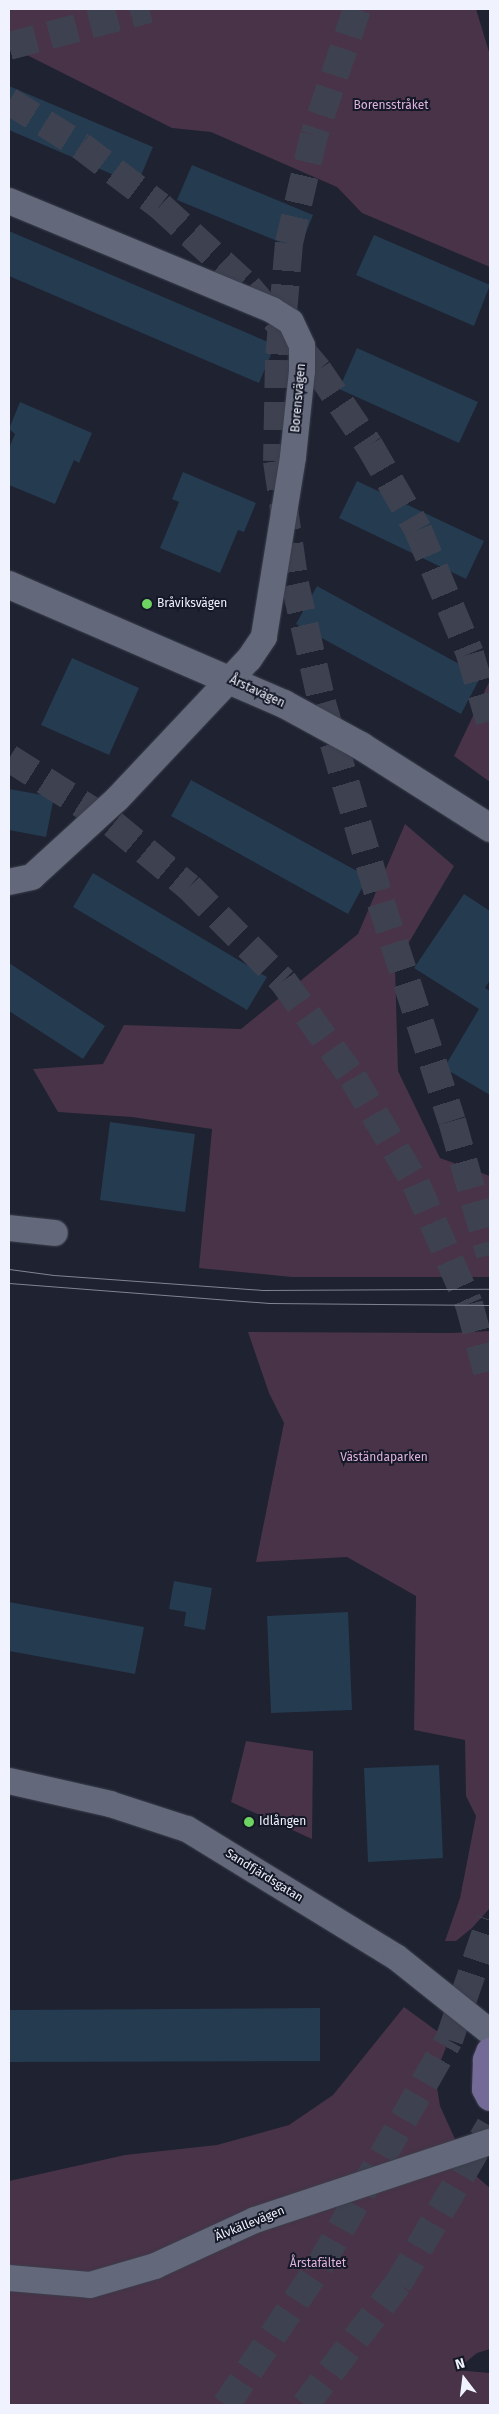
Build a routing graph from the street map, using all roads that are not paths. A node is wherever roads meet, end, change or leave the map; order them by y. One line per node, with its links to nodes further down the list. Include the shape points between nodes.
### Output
1 (9, 200): 3 (street, Borensvägen, via 272,310 291,322 302,346 301,381 293,457 264,637)
2 (9, 586): 3 (street, Årstavägen)
3 (230, 679): 4 (street, Årstavägen, via 361,746); 5 (street, via 117,799 32,876)
4 (490, 828)
5 (9, 882)
6 (9, 1228): 7 (street)
7 (55, 1233)
8 (9, 1781): 9 (street, Sandfjärdsgatan, via 110,1804 187,1828 396,1957)
9 (490, 2032)
10 (490, 2052): 11 (main road, via 486,2089)
11 (490, 2097)
12 (490, 2142): 13 (street, Älvkällevägen, via 255,2220 155,2266 90,2285)
13 (9, 2278)

